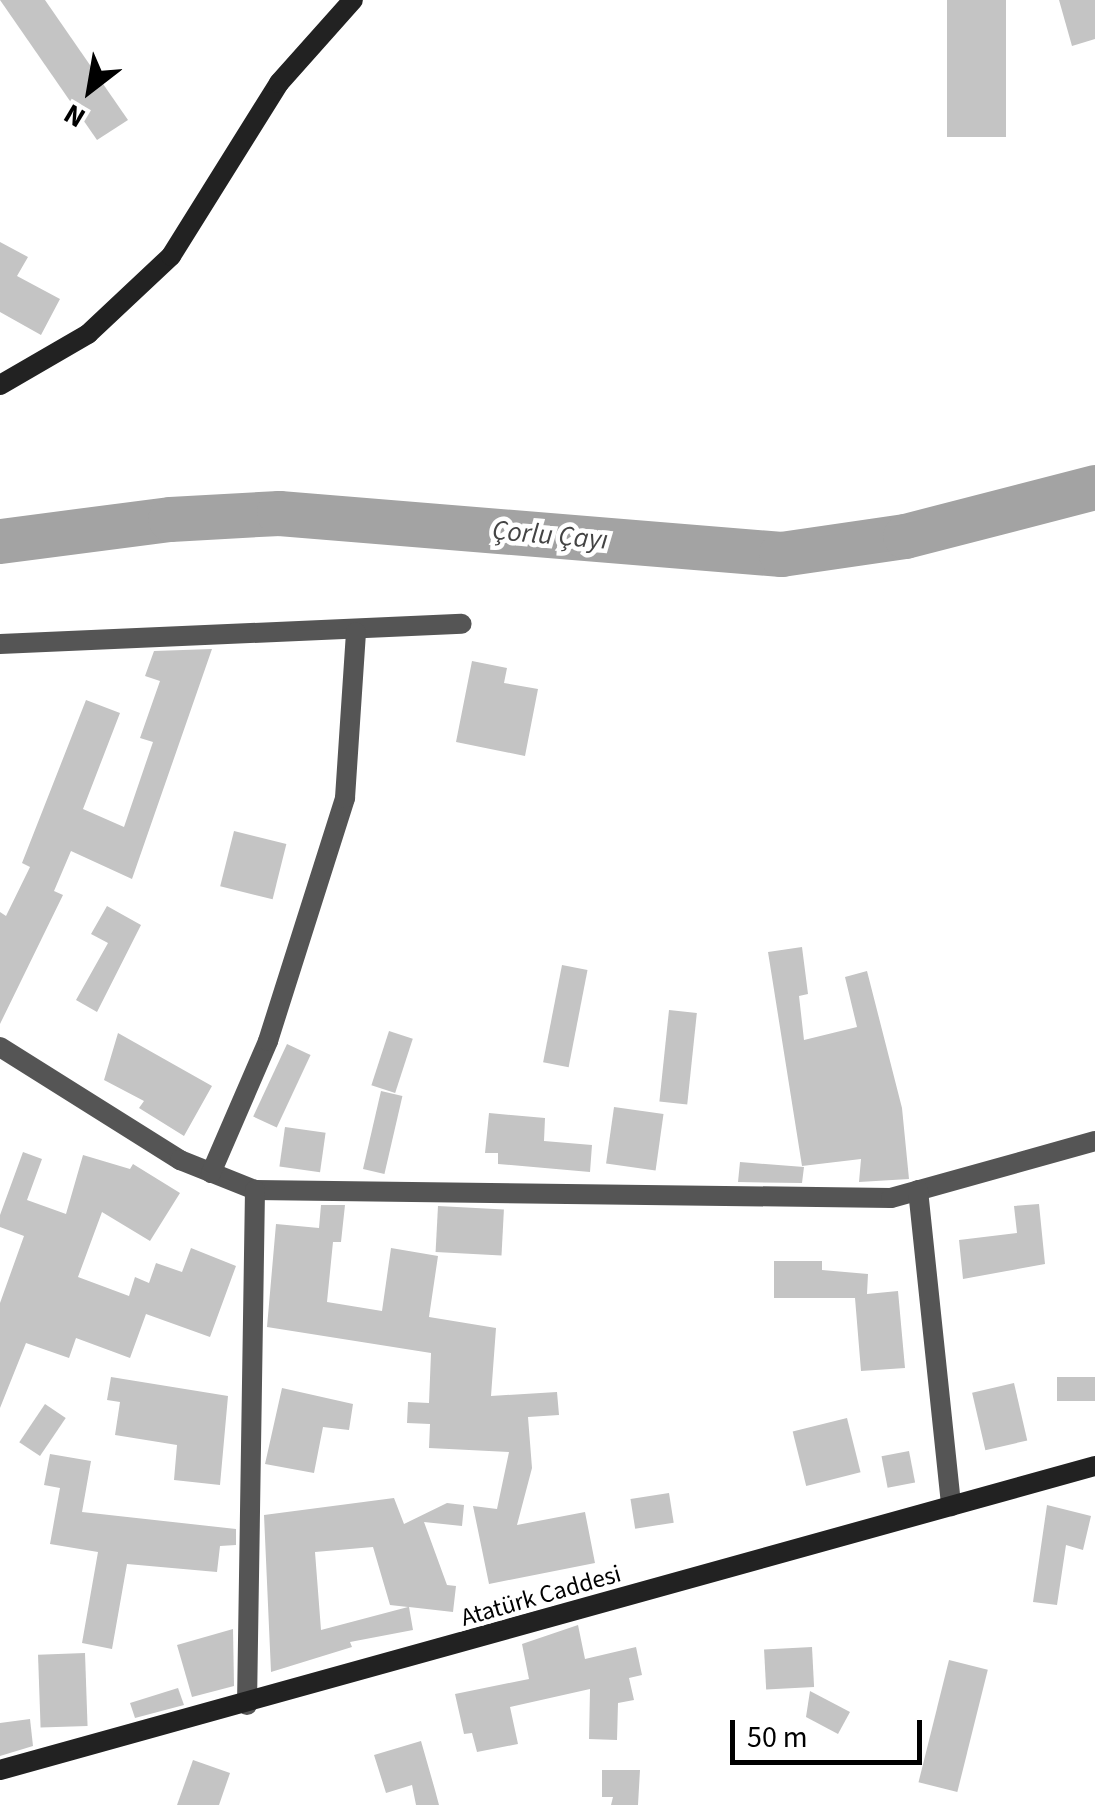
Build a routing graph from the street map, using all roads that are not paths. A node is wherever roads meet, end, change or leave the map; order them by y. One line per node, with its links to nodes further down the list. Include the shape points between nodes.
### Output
1 (343, 5): 2 (street, via 279,84 171,256 88,334)
2 (0, 385)
3 (462, 624): 4 (street)
4 (356, 632): 5 (street); 7 (street, via 345,798 268,1041)
5 (0, 644)
6 (0, 1047): 9 (street, via 180,1160)
7 (226, 1138): 9 (street); 10 (street)
8 (1095, 1142): 12 (street)
9 (212, 1173): 10 (street)
10 (234, 1181): 11 (street)
11 (255, 1190): 12 (street, via 890,1198); 15 (street)
12 (918, 1190): 14 (street)
13 (1095, 1466): 14 (street, Atatürk Caddesi)
14 (951, 1506): 15 (street, Atatürk Caddesi)
15 (246, 1705): 16 (street, Atatürk Caddesi)
16 (0, 1770)

